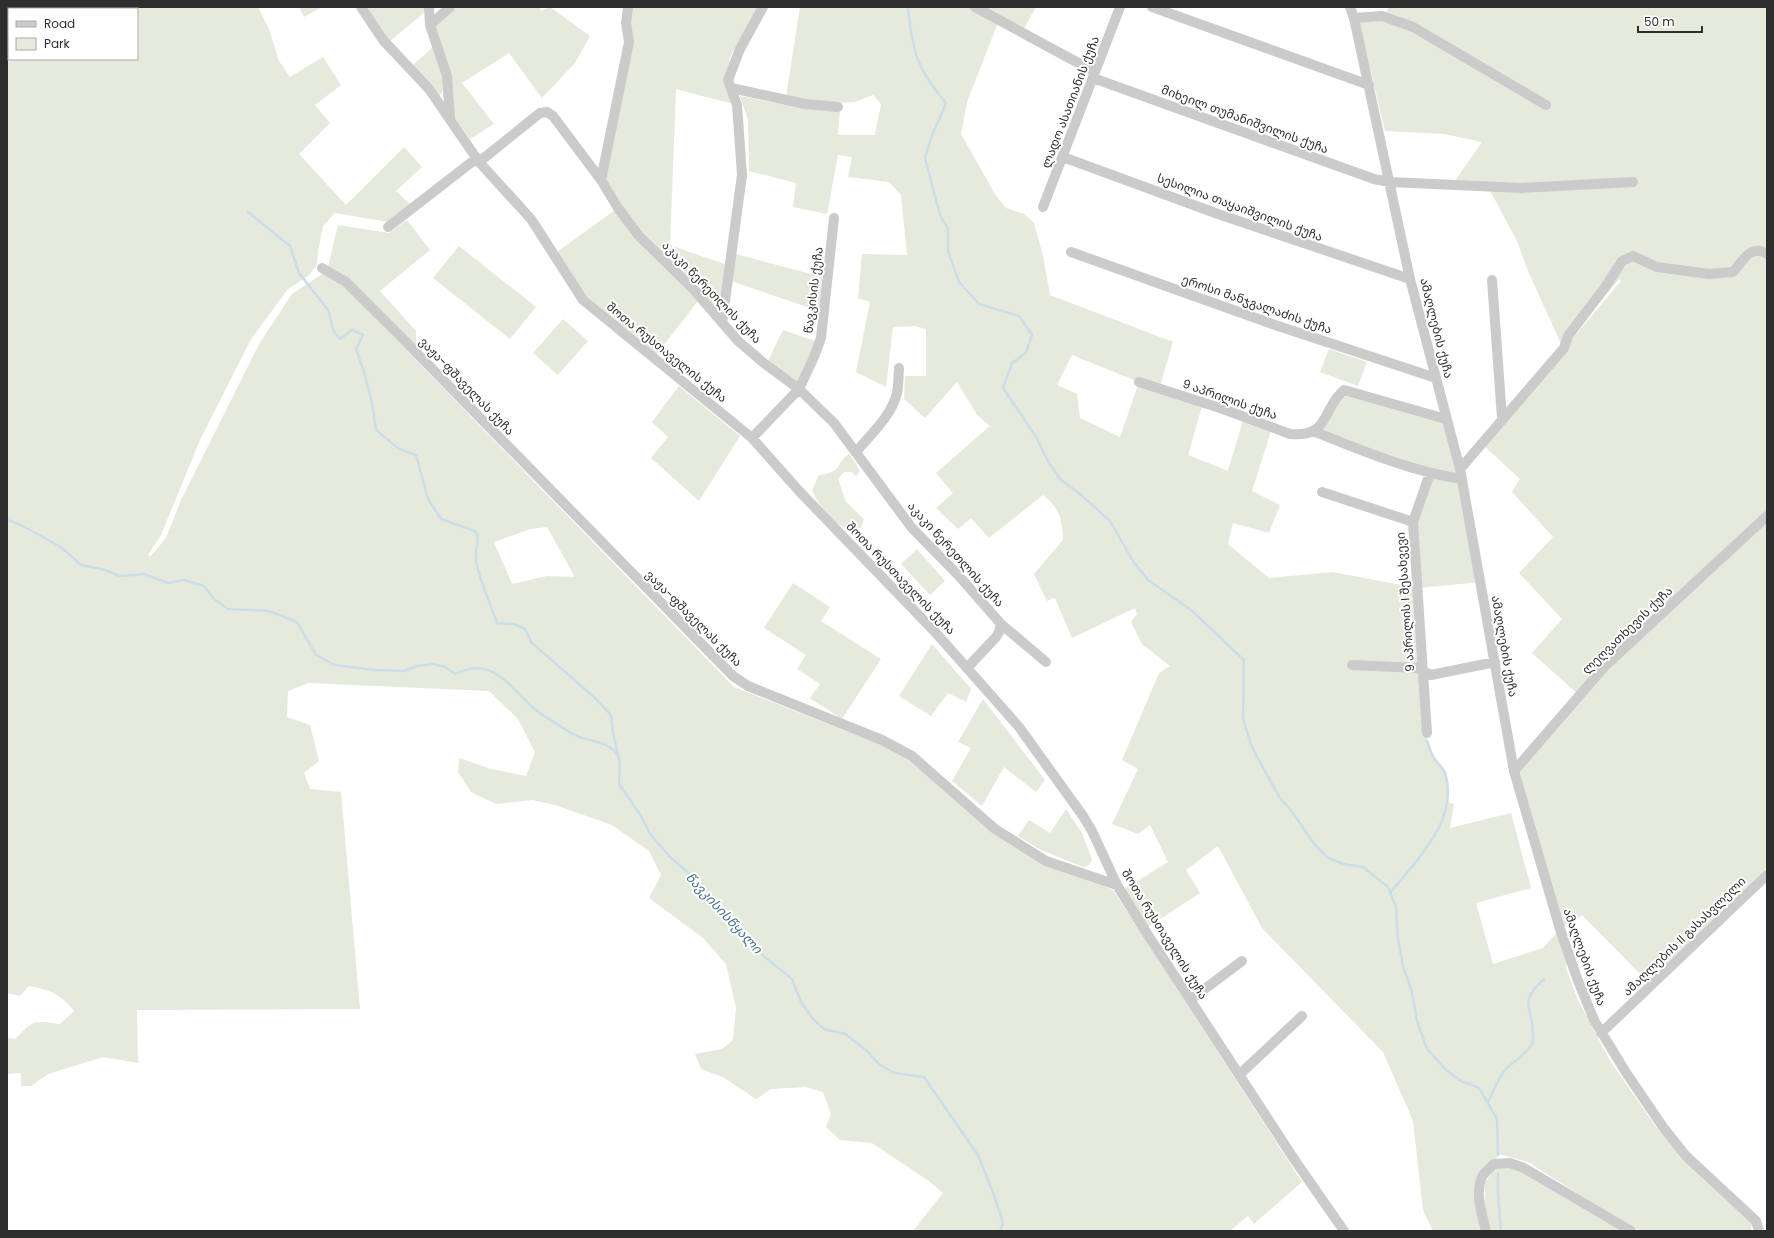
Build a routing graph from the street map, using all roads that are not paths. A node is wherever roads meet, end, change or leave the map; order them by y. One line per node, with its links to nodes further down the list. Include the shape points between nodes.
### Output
1 (361, 7): 17 (street, შოთა რუსთაველის ქუჩა, via 383,40 429,89)
2 (429, 7): 11 (street)
3 (450, 7): 11 (street)
4 (628, 7): 20 (street, via 628,42)
5 (763, 7): 14 (street, via 740,49 728,80)
6 (975, 7): 12 (street, მიხეილ თუმანიშვილის ქუჩა)
7 (1120, 7): 12 (street, ლადო ასათიანის ქუჩა)
8 (1152, 7): 13 (street)
9 (1350, 7): 10 (street, ამაღლების ქუჩა)
10 (1354, 18): 13 (street, ამაღლების ქუჩა); 15 (street, via 1382,16 1413,27)
11 (430, 24): 17 (street, via 446,76)
12 (1094, 75): 18 (street, ლადო ასათიანის ქუჩა); 21 (street, მიხეილ თუმანიშვილის ქუჩა, via 1374,179)
13 (1369, 85): 21 (street, ამაღლების ქუჩა)
14 (731, 88): 16 (street, via 805,104); 31 (street, via 737,105 742,175)
15 (1546, 106)
16 (838, 107)
17 (450, 118): 19 (street, შოთა რუსთაველის ქუჩა)
18 (1063, 157): 23 (street, ლადო ასათიანის ქუჩა); 29 (street, სესილია თაყაიშვილის ქუჩა, via 1218,214)
19 (478, 160): 20 (street, აკაკი წერეთლის ქუჩა, via 540,113 547,112 553,116); 25 (street, აკაკი წერეთლის ქუჩა); 39 (street, შოთა რუსთაველის ქუჩა, via 531,219 583,300)
20 (601, 180): 31 (street, აკაკი წერეთლის ქუჩა, via 639,236 694,290)
21 (1390, 182): 22 (street, მიხეილ თუმანიშვილის ქუჩა, via 1521,188); 29 (street, ამაღლების ქუჩა)
22 (1633, 182)
23 (1043, 207)
24 (834, 218): 35 (street, წავკისის ქუჩა, via 821,338)
25 (388, 227)
26 (1070, 252): 33 (street, ეროსი მანჯგალაძის ქუჩა, via 1275,325)
27 (1767, 254): 36 (street, via 1754,250 1744,257 1732,272 1709,274 1657,267 1633,256 1622,261 1568,336 1564,348)
28 (322, 268): 55 (street, ვაჟა-ფშაველას ქუჩა, via 346,282 733,676 748,686 882,740 912,756 1001,833 1046,861)
29 (1410, 279): 33 (street, ამაღლების ქუჩა)
30 (1492, 280): 36 (street)
31 (722, 323): 35 (street, აკაკი წერეთლის ქუჩა, via 749,350)
32 (899, 368): 40 (street, via 897,392 891,409)
33 (1436, 378): 37 (street, ამაღლების ქუჩა)
34 (1139, 382): 38 (street, 9 აპრილის ქუჩა, via 1290,434 1300,435)
35 (799, 389): 39 (street, წავკისის ქუჩა); 40 (street, აკაკი წერეთლის ქუჩა, via 834,423)
36 (1502, 418): 42 (street)
37 (1446, 420): 38 (street, via 1344,390 1322,424); 42 (street, ამაღლების ქუჩა)
38 (1313, 431): 41 (street)
39 (752, 438): 50 (street, შოთა რუსთაველის ქუჩა)
40 (856, 452): 46 (street, აკაკი წერეთლის ქუჩა, via 912,528)
41 (1430, 473): 42 (street); 45 (street, 9 აპრილის I შესახვევი)
42 (1460, 474): 48 (street, ამაღლების ქუჩა)
43 (1322, 492): 45 (street)
44 (1767, 516): 53 (street, ლეღვათხევის ქუჩა, via 1606,666)
45 (1413, 522): 51 (street, 9 აპრილის I შესახვევი)
46 (1001, 624): 47 (street); 50 (street, აკაკი წერეთლის ქუჩა, via 996,637)
47 (1046, 662)
48 (1495, 662): 51 (street, via 1430,674); 53 (street, ამაღლების ქუჩა)
49 (1352, 666): 51 (street, via 1417,668)
50 (967, 668): 55 (street, შოთა რუსთაველის ქუჩა, via 1019,727 1083,816)
51 (1423, 671): 52 (street, 9 აპრილის I შესახვევი)
52 (1426, 733)
53 (1514, 771): 59 (street, ამაღლების ქუჩა, via 1560,930)
54 (1767, 875): 59 (street, ამაღლების II გასასვლელი)
55 (1117, 885): 57 (street, შოთა რუსთაველის ქუჩა)
56 (1242, 961): 57 (street)
57 (1190, 1000): 60 (street, შოთა რუსთაველის ქუჩა)
58 (1302, 1016): 60 (street)
59 (1601, 1033): 64 (street, ამაღლების ქუჩა, via 1663,1127 1686,1156 1756,1221)
60 (1240, 1074): 61 (street, შოთა რუსთაველის ქუჩა)
61 (1344, 1231)
62 (1486, 1231): 63 (street, via 1479,1203 1483,1175 1494,1164 1510,1163 1524,1168)
63 (1631, 1231)
64 (1759, 1231)

